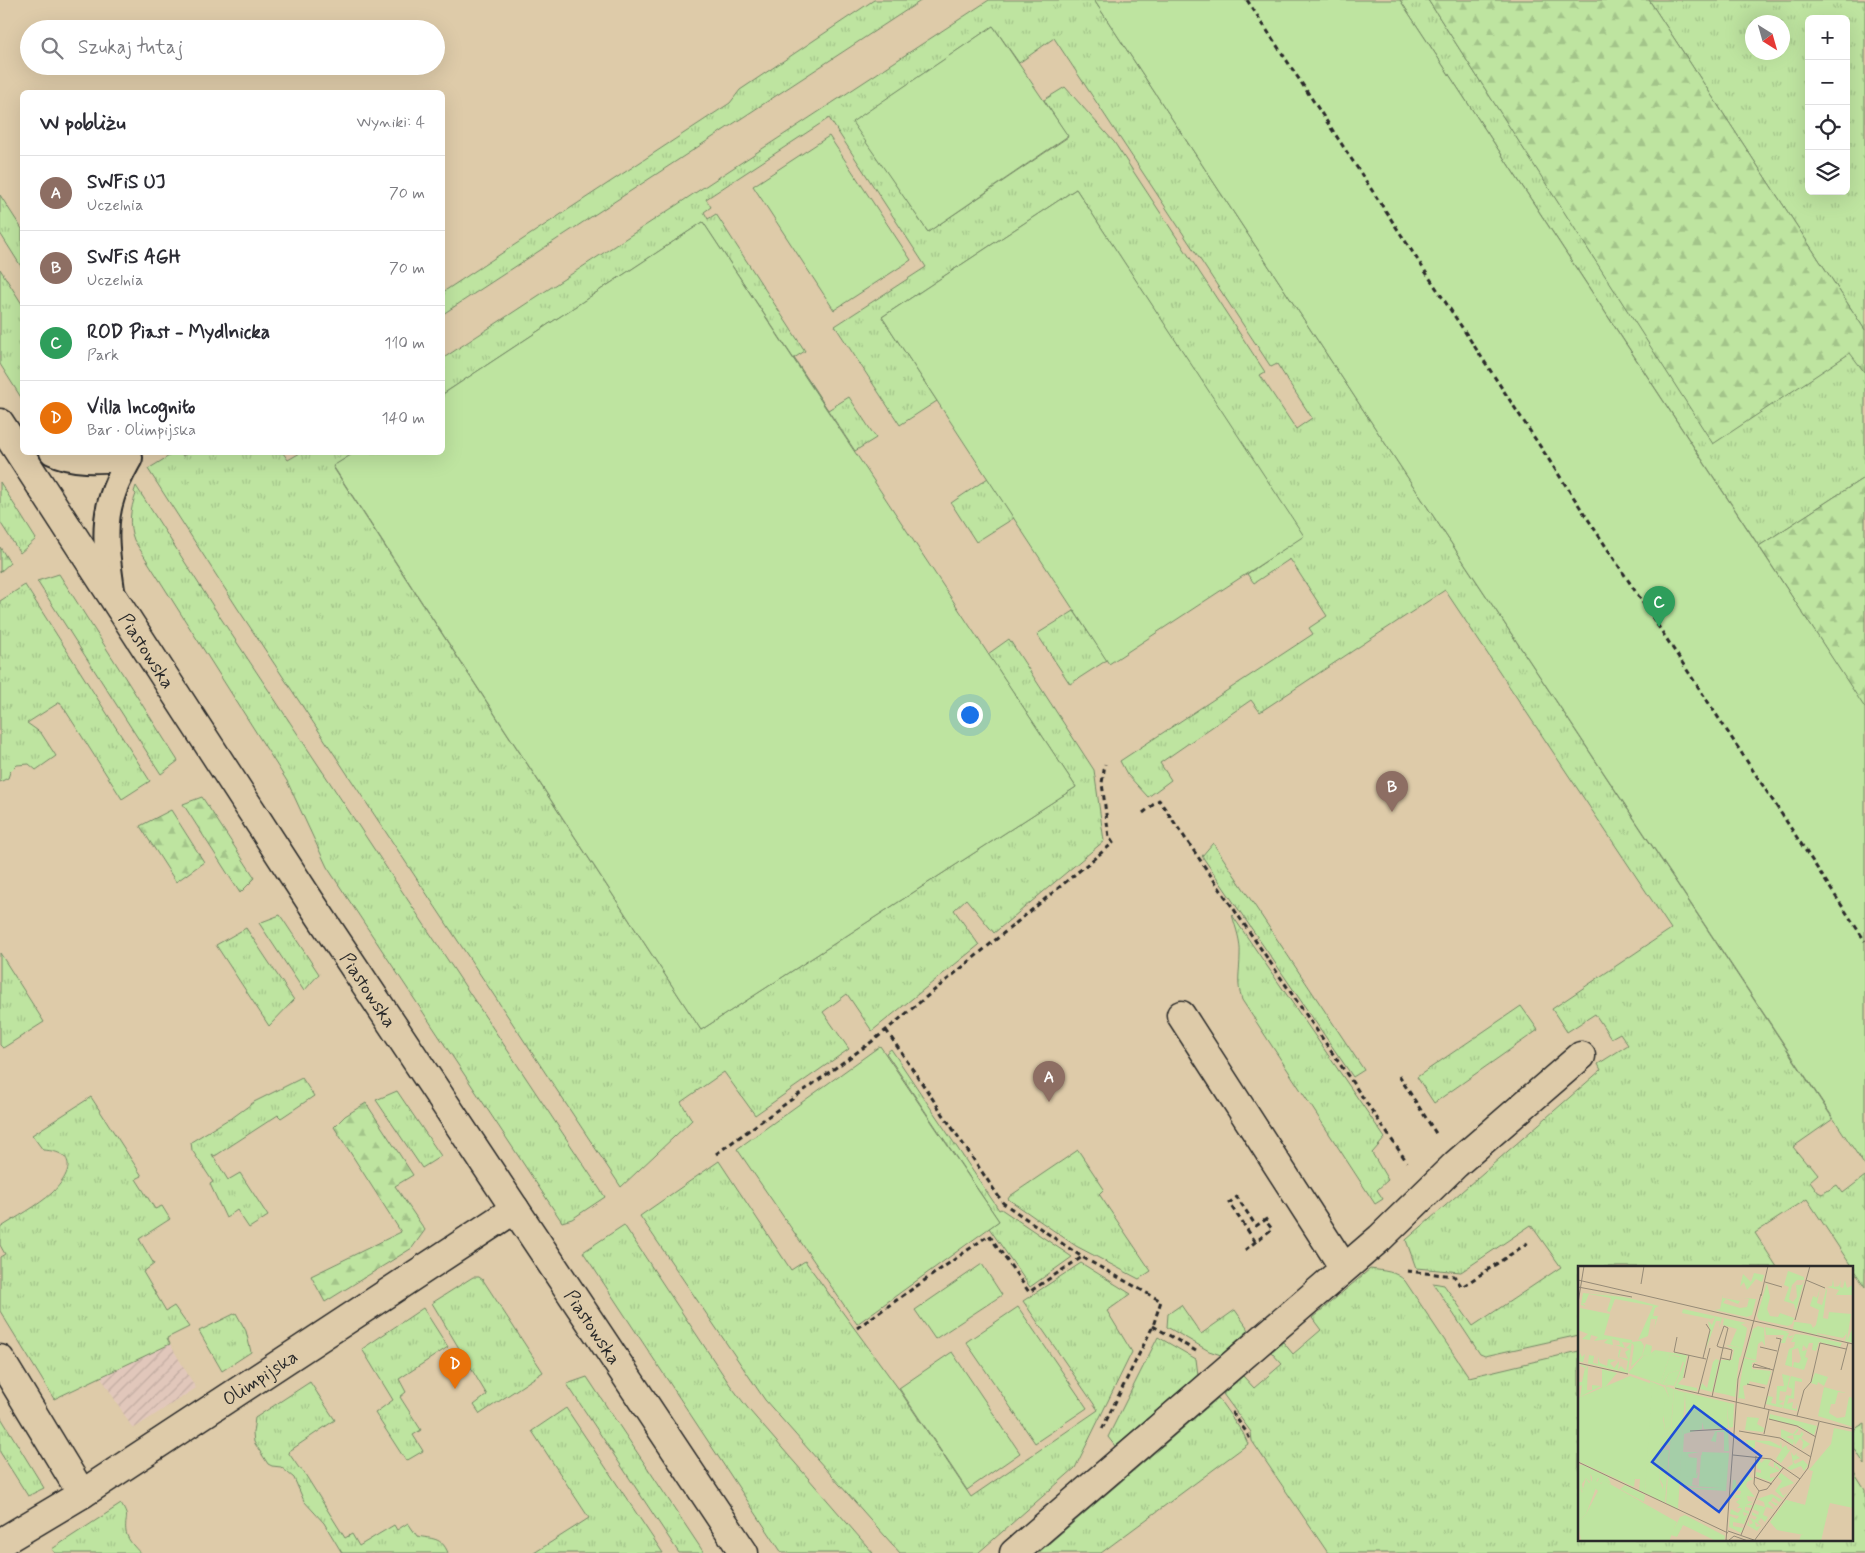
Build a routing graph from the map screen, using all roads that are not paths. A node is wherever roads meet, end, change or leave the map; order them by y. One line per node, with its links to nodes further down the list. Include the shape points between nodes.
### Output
1 (8, 429): 2 (street, Piastowska)
2 (20, 449)
3 (24, 455): 6 (street, Piastowska)
4 (61, 455): 5 (lane, via 92,460)
5 (133, 455): 6 (lane, via 111,498 107,516)
6 (113, 600): 9 (street, Piastowska)
7 (1182, 1015): 10 (street)
8 (1581, 1056): 10 (street, via 1456,1164 1380,1238)
9 (516, 1209): 12 (street, Olimpijska); 14 (street, Piastowska)
10 (1344, 1268): 15 (street)
11 (0, 1359): 12 (street)
12 (82, 1494): 13 (street, Olimpijska)
13 (0, 1543)
14 (744, 1553)
15 (1014, 1553)

